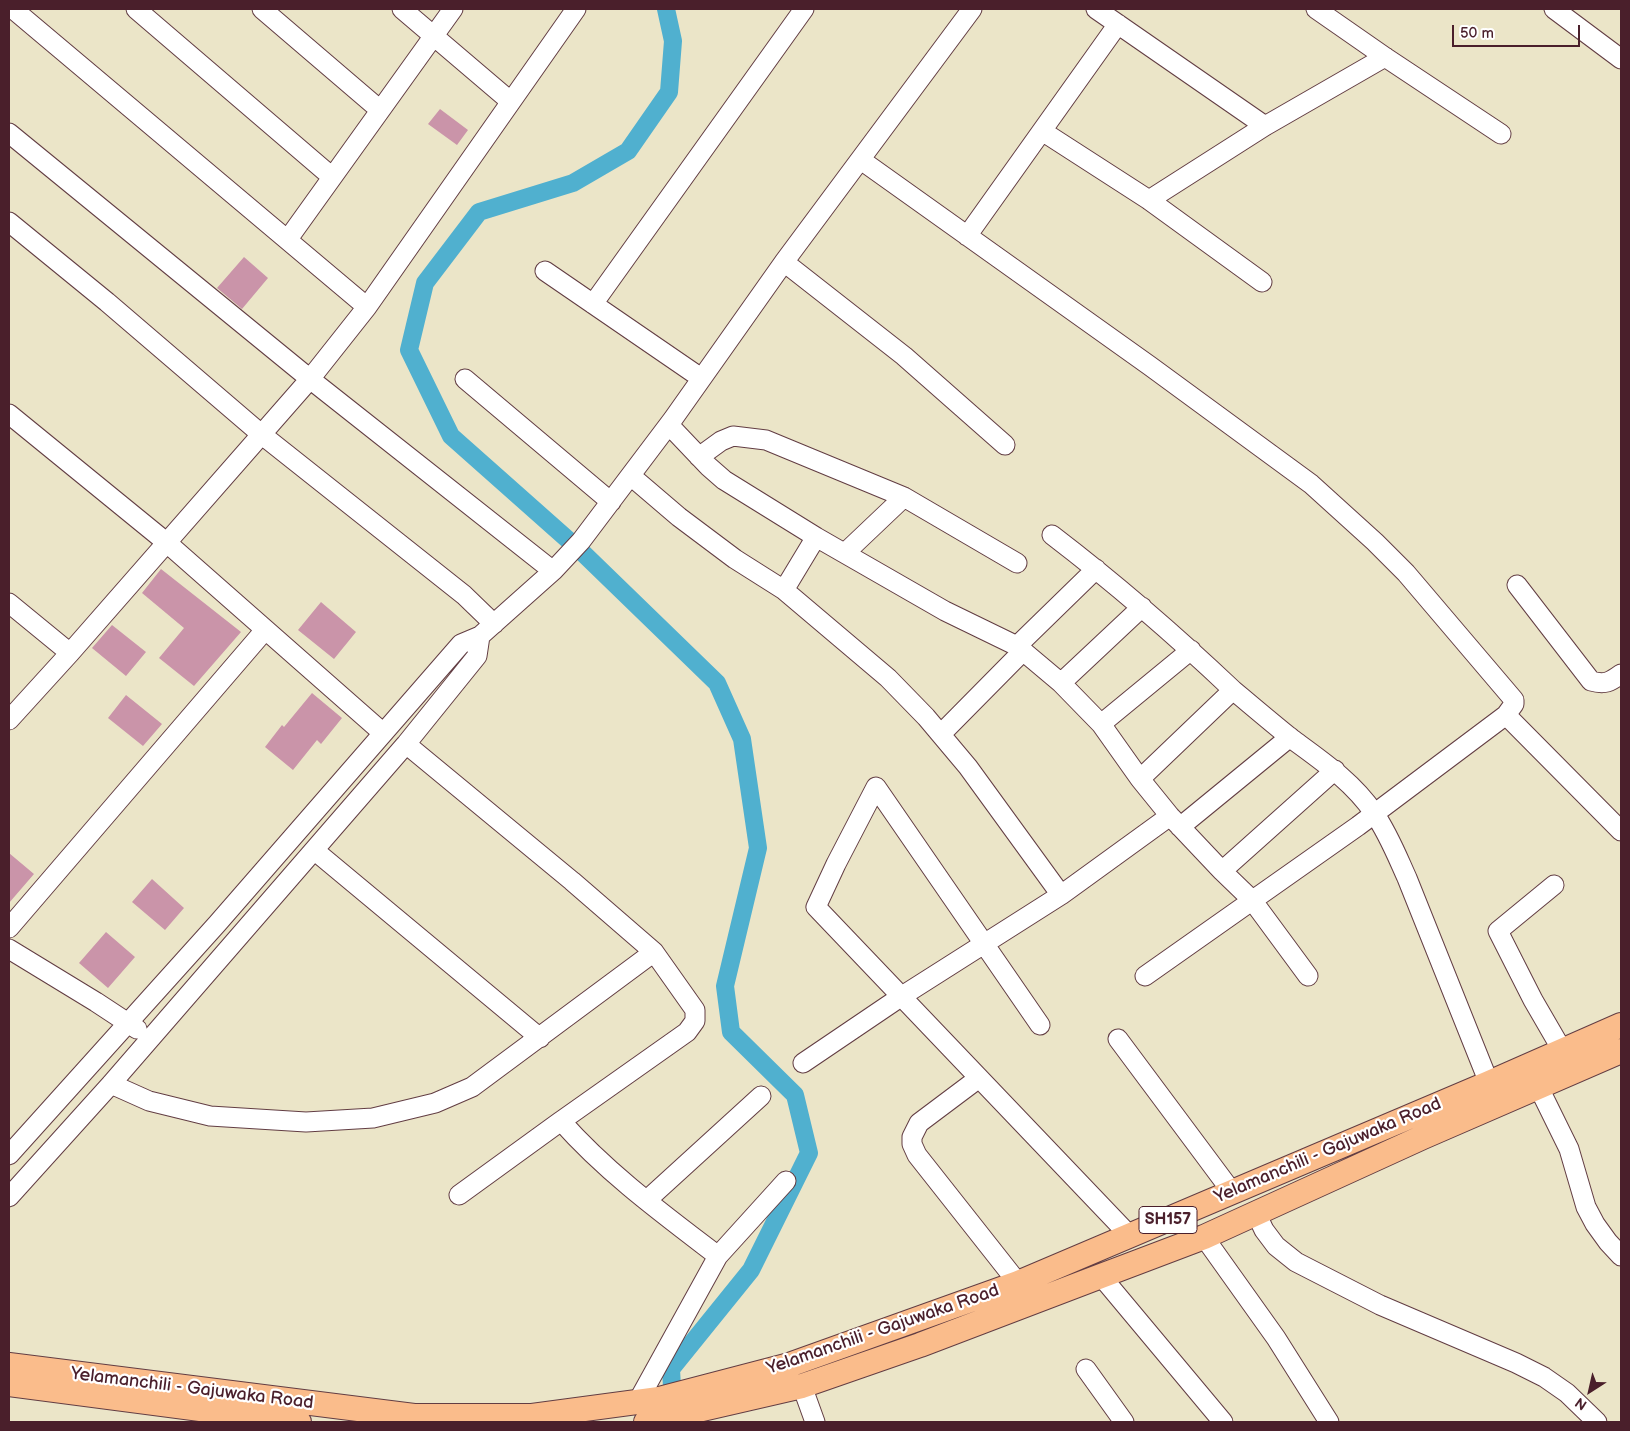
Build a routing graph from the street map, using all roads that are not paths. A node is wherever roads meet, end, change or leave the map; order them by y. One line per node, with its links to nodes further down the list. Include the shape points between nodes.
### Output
1 (13, 9): 27 (street)
2 (136, 9): 23 (street)
3 (262, 9): 17 (street)
4 (402, 9): 13 (street)
5 (453, 9): 13 (street)
6 (576, 9): 16 (street)
7 (804, 9): 31 (street)
8 (972, 9): 22 (street)
9 (1096, 9): 12 (street)
10 (1316, 9): 14 (street)
11 (1554, 9): 15 (street)
12 (1118, 24): 18 (street); 19 (street)
13 (434, 36): 16 (street); 17 (street)
14 (1385, 57): 18 (street); 21 (street)
15 (1621, 59)
16 (510, 101): 32 (street)
17 (380, 110): 23 (street)
18 (1265, 126): 24 (street)
19 (1042, 131): 24 (street); 26 (street)
20 (9, 133): 34 (street)
21 (1501, 134)
22 (861, 160): 26 (street); 28 (street)
23 (332, 178): 27 (street)
24 (1149, 200): 30 (street)
25 (9, 222): 38 (street)
26 (967, 236): 64 (street, via 1311,484 1342,511 1406,573 1510,693 1514,704)
27 (288, 239): 32 (street)
28 (784, 262): 33 (street); 39 (street, via 904,356)
29 (545, 271): 31 (street)
30 (1262, 282)
31 (593, 304): 33 (street)
32 (367, 307): 34 (street)
33 (701, 378): 37 (street)
34 (310, 379): 38 (street); 49 (street)
35 (465, 379): 43 (street)
36 (9, 414): 46 (street)
37 (669, 425): 40 (street); 41 (street)
38 (261, 434): 46 (street); 55 (street, via 464,595)
39 (1005, 445)
40 (699, 457): 42 (street, via 733,436 756,438); 45 (street, via 724,480)
41 (631, 476): 43 (street); 52 (street, via 735,559)
42 (904, 497): 47 (street); 48 (street)
43 (611, 502): 49 (street)
44 (1052, 535): 50 (street)
45 (816, 537): 47 (street); 52 (street)
46 (166, 542): 56 (street); 60 (street)
47 (845, 553): 58 (street, via 945,611)
48 (1017, 563)
49 (560, 565): 55 (street)
50 (1096, 569): 54 (street); 58 (street)
51 (1517, 585): 61 (street, via 1590,681 1609,683)
52 (784, 590): 68 (street, via 888,678)
53 (9, 603): 60 (street)
54 (1142, 607): 59 (street); 62 (street)
55 (494, 624): 57 (street)
56 (266, 630): 67 (street); 81 (street)
57 (480, 636): 67 (street, via 461,644); 70 (street, via 477,656)
58 (1020, 649): 62 (street); 68 (street)
59 (1191, 650): 63 (street); 66 (street)
60 (70, 653): 65 (street)
61 (1621, 674)
62 (1061, 683): 66 (street)
63 (1232, 690): 69 (street); 72 (street)
64 (1506, 715): 73 (street); 75 (street)
65 (9, 720)
66 (1101, 724): 72 (street)
67 (383, 733): 88 (street)
68 (941, 734): 79 (street)
69 (1290, 737): 71 (street); 74 (street)
70 (406, 744): 76 (street); 84 (street)
71 (1335, 770): 73 (street); 77 (street)
72 (1140, 779): 74 (street)
73 (1375, 813): 80 (street); 99 (street, via 1407,878)
74 (1175, 821): 77 (street); 79 (street)
75 (1621, 831)
76 (314, 850): 91 (street); 92 (street)
77 (1222, 871): 80 (street)
78 (1554, 885): 94 (street, via 1498,931)
79 (1061, 895): 82 (street)
80 (1252, 900): 85 (street); 86 (street)
81 (9, 928)
82 (984, 944): 87 (street); 87 (street, via 876,787 816,907); 89 (street)
83 (9, 949): 88 (street)
84 (654, 952): 92 (street); 102 (street, via 695,1010 695,1021 687,1032)
85 (1145, 976)
86 (1308, 976)
87 (902, 996): 96 (street); 97 (street)
88 (128, 1023): 91 (street); 103 (street)
89 (1040, 1025)
90 (1621, 1025): 94 (main road, Yelamanchili - Gajuwaka Road / SH157)
91 (150, 1038): 98 (street)
92 (540, 1038): 98 (street, via 472,1087 435,1103 373,1118 306,1122 210,1116 149,1101)
93 (1118, 1040): 105 (street)
94 (1562, 1050): 99 (main road, Yelamanchili - Gajuwaka Road / SH157)
95 (1621, 1051): 100 (main road, Yelamanchili - Gajuwaka Road / SH157)
96 (803, 1063)
97 (979, 1078): 110 (street); 115 (street, via 919,1123 912,1136 912,1144 917,1155)
98 (111, 1084): 107 (street)
99 (1488, 1084): 105 (main road, Yelamanchili - Gajuwaka Road / SH157)
100 (1538, 1086): 109 (main road, Yelamanchili - Gajuwaka Road / SH157); 113 (street, via 1569,1149 1594,1224)
101 (761, 1096): 108 (street)
102 (561, 1121): 106 (street); 108 (street, via 613,1174)
103 (9, 1155)
104 (786, 1181): 112 (street)
105 (1232, 1192): 110 (main road, Yelamanchili - Gajuwaka Road / SH157)
106 (459, 1196)
107 (9, 1197)
108 (647, 1200): 112 (street)
109 (1256, 1213): 111 (main road, Yelamanchili - Gajuwaka Road / SH157); 130 (street, via 1276,1246 1296,1262 1380,1305 1544,1377 1567,1393)
110 (1130, 1236): 115 (main road, Yelamanchili - Gajuwaka Road / SH157)
111 (1204, 1237): 114 (main road, Yelamanchili - Gajuwaka Road / SH157); 129 (street, via 1276,1338)
112 (718, 1256): 123 (street)
113 (1621, 1256)
114 (1101, 1276): 120 (main road, Yelamanchili - Gajuwaka Road / SH157); 128 (street)
115 (1018, 1283): 118 (main road, Yelamanchili - Gajuwaka Road / SH157, via 789,1366)
116 (9, 1365): 124 (main road, Yelamanchili - Gajuwaka Road / SH157)
117 (1086, 1370): 127 (street)
118 (762, 1372): 121 (main road); 122 (main road, Yelamanchili - Gajuwaka Road / SH157)
119 (9, 1384): 125 (main road, Yelamanchili - Gajuwaka Road)
120 (802, 1386): 121 (main road, Yelamanchili - Gajuwaka Road / SH157); 126 (street)
121 (770, 1394): 122 (main road, Yelamanchili - Gajuwaka Road / SH157)
122 (704, 1398): 123 (main road, Yelamanchili - Gajuwaka Road / SH157)
123 (648, 1407): 124 (main road, Yelamanchili - Gajuwaka Road / SH157, via 532,1416)
124 (416, 1419)
125 (299, 1422)
126 (815, 1422)
127 (1124, 1422)
128 (1223, 1422)
129 (1329, 1422)
130 (1597, 1422)

